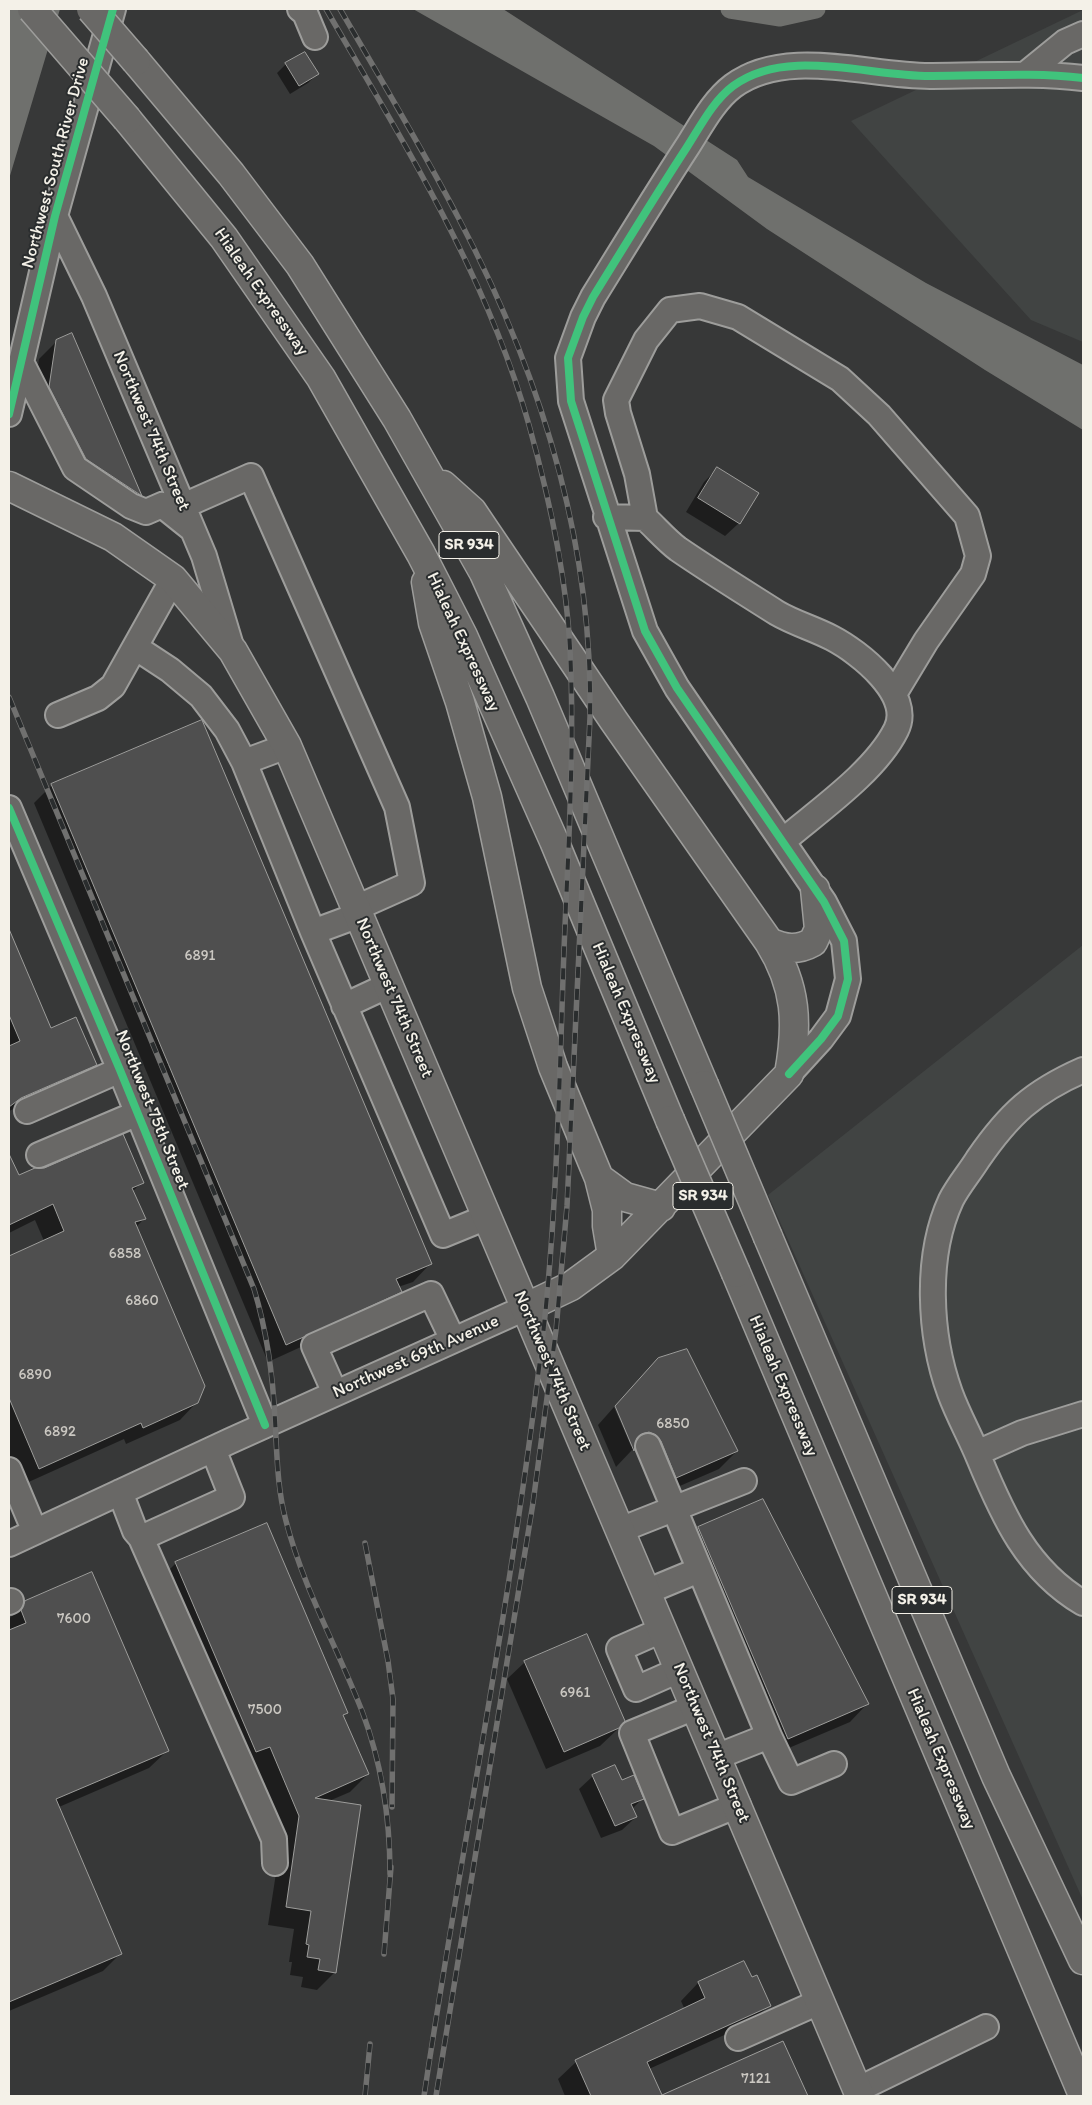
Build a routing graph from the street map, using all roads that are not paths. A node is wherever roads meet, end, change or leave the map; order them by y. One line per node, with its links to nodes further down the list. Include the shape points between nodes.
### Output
1 (32, 9): 18 (main road, Hialeah Expressway / SR 934, bridge, via 224,238 321,378)
2 (91, 9): 12 (main road, SR 934, bridge, via 231,174 300,265)
3 (113, 9): 9 (street, Northwest South River Drive)
4 (300, 9): 6 (street)
5 (1083, 34): 7 (street, via 1065,42)
6 (315, 37)
7 (1026, 73): 8 (street, Northwest 69th Avenue); 15 (street, Northwest 69th Avenue, via 931,76 830,67 776,68 750,76 732,87 670,172 593,297 568,358 573,409)
8 (1083, 78)
9 (55, 216): 10 (street, Northwest South River Drive); 14 (street, Northwest 74th Street, via 94,296)
10 (22, 362): 11 (street, Northwest South River Drive); 17 (street, via 75,468 131,506 146,512 162,505)
11 (9, 414)
12 (427, 471): 31 (main road, via 472,511 619,729); 71 (main road, SR 934, bridge, via 484,573 528,670 996,1776)
13 (9, 486): 19 (main road, Northwest 74th Street, via 113,537)
14 (183, 506): 17 (street, Northwest 74th Street); 29 (street, via 251,476 397,807 412,883)
15 (606, 516): 16 (street); 27 (street, Northwest 69th Avenue, via 635,606 654,650)
16 (645, 518): 22 (street, via 677,548 780,614 834,639 861,658 880,674); 22 (street, via 637,474 616,400 646,340 670,310 700,306 738,317 840,379 879,415 967,516 978,556 973,574)
17 (193, 530): 21 (street, Northwest 74th Street)
18 (421, 554): 40 (main road, via 433,623 487,797 527,988 553,1068); 76 (main road, Hialeah Expressway / SR 934, bridge, via 462,636 554,841)
19 (173, 579): 20 (street); 21 (main road, Northwest 74th Street)
20 (135, 647): 23 (street, via 113,686 98,698); 25 (street, via 201,696 227,730)
21 (233, 651): 24 (main road, Northwest 74th Street)
22 (894, 694): 27 (street, via 898,705 897,729 876,761)
23 (58, 715)
24 (287, 746): 25 (street); 29 (main road, Northwest 74th Street)
25 (244, 762): 30 (street)
26 (9, 808): 34 (street, Northwest 75th Street)
27 (783, 841): 28 (street, Northwest 69th Avenue)
28 (815, 889): 31 (main road, via 819,929 812,942 794,949); 36 (street, Northwest 69th Avenue, via 844,941 848,979 843,1003 830,1028)
29 (357, 911): 30 (street); 32 (main road, Northwest 74th Street)
30 (313, 932): 33 (street)
31 (769, 942): 36 (main road, via 784,968 792,994 795,1038)
32 (389, 985): 33 (street); 42 (main road, Northwest 74th Street)
33 (344, 1006): 42 (street, via 443,1235)
34 (120, 1070): 37 (street); 38 (street, Northwest 75th Street)
35 (1083, 1070): 51 (street, via 1024,1104 999,1129 951,1200 938,1244 932,1292 937,1340 950,1392)
36 (789, 1074): 41 (main road, Northwest 69th Avenue)
37 (27, 1111)
38 (138, 1114): 39 (street); 48 (street, Northwest 75th Street)
39 (39, 1155)
40 (599, 1178): 41 (main road, via 625,1197); 43 (main road, via 607,1210)
41 (661, 1207): 43 (main road, Northwest 69th Avenue)
42 (487, 1217): 44 (main road, Northwest 74th Street)
43 (612, 1256): 44 (main road, Northwest 69th Avenue, via 571,1286)
44 (525, 1308): 45 (street, Northwest 69th Avenue); 56 (main road, Northwest 74th Street)
45 (452, 1340): 46 (street, Northwest 69th Avenue); 46 (street, via 431,1294 314,1346)
46 (335, 1393): 48 (street, Northwest 69th Avenue)
47 (1083, 1414): 51 (street, via 1022,1433)
48 (265, 1425): 50 (street, Northwest 69th Avenue)
49 (648, 1446): 55 (street)
50 (213, 1449): 54 (street, Northwest 69th Avenue); 58 (street, via 232,1497)
51 (977, 1453): 62 (street, via 1014,1534 1037,1565)
52 (9, 1470): 57 (street)
53 (744, 1481): 55 (street)
54 (120, 1492): 57 (street, Northwest 69th Avenue); 58 (street, via 135,1531)
55 (673, 1509): 56 (street); 60 (street)
56 (620, 1530): 61 (main road, Northwest 74th Street)
57 (35, 1532): 59 (street, Northwest 69th Avenue)
58 (141, 1538): 70 (street, via 274,1839)
59 (9, 1544)
60 (699, 1570): 61 (street); 66 (street)
61 (646, 1592): 63 (main road, Northwest 74th Street)
62 (1083, 1603)
63 (662, 1630): 64 (main road, Northwest 74th Street); 64 (street, via 619,1649 636,1689)
64 (679, 1670): 65 (main road, Northwest 74th Street)
65 (695, 1707): 67 (main road, Northwest 74th Street); 69 (street, via 632,1733 672,1832)
66 (769, 1736): 67 (street); 68 (street, via 791,1782)
67 (716, 1756): 69 (main road, Northwest 74th Street)
68 (834, 1764)
69 (738, 1806): 72 (main road, Northwest 74th Street)
70 (275, 1863)
71 (1083, 1960)
72 (819, 2002): 74 (street); 75 (main road, Northwest 74th Street)
73 (986, 2027): 75 (street)
74 (738, 2038)
75 (857, 2094)
76 (1083, 2094)

